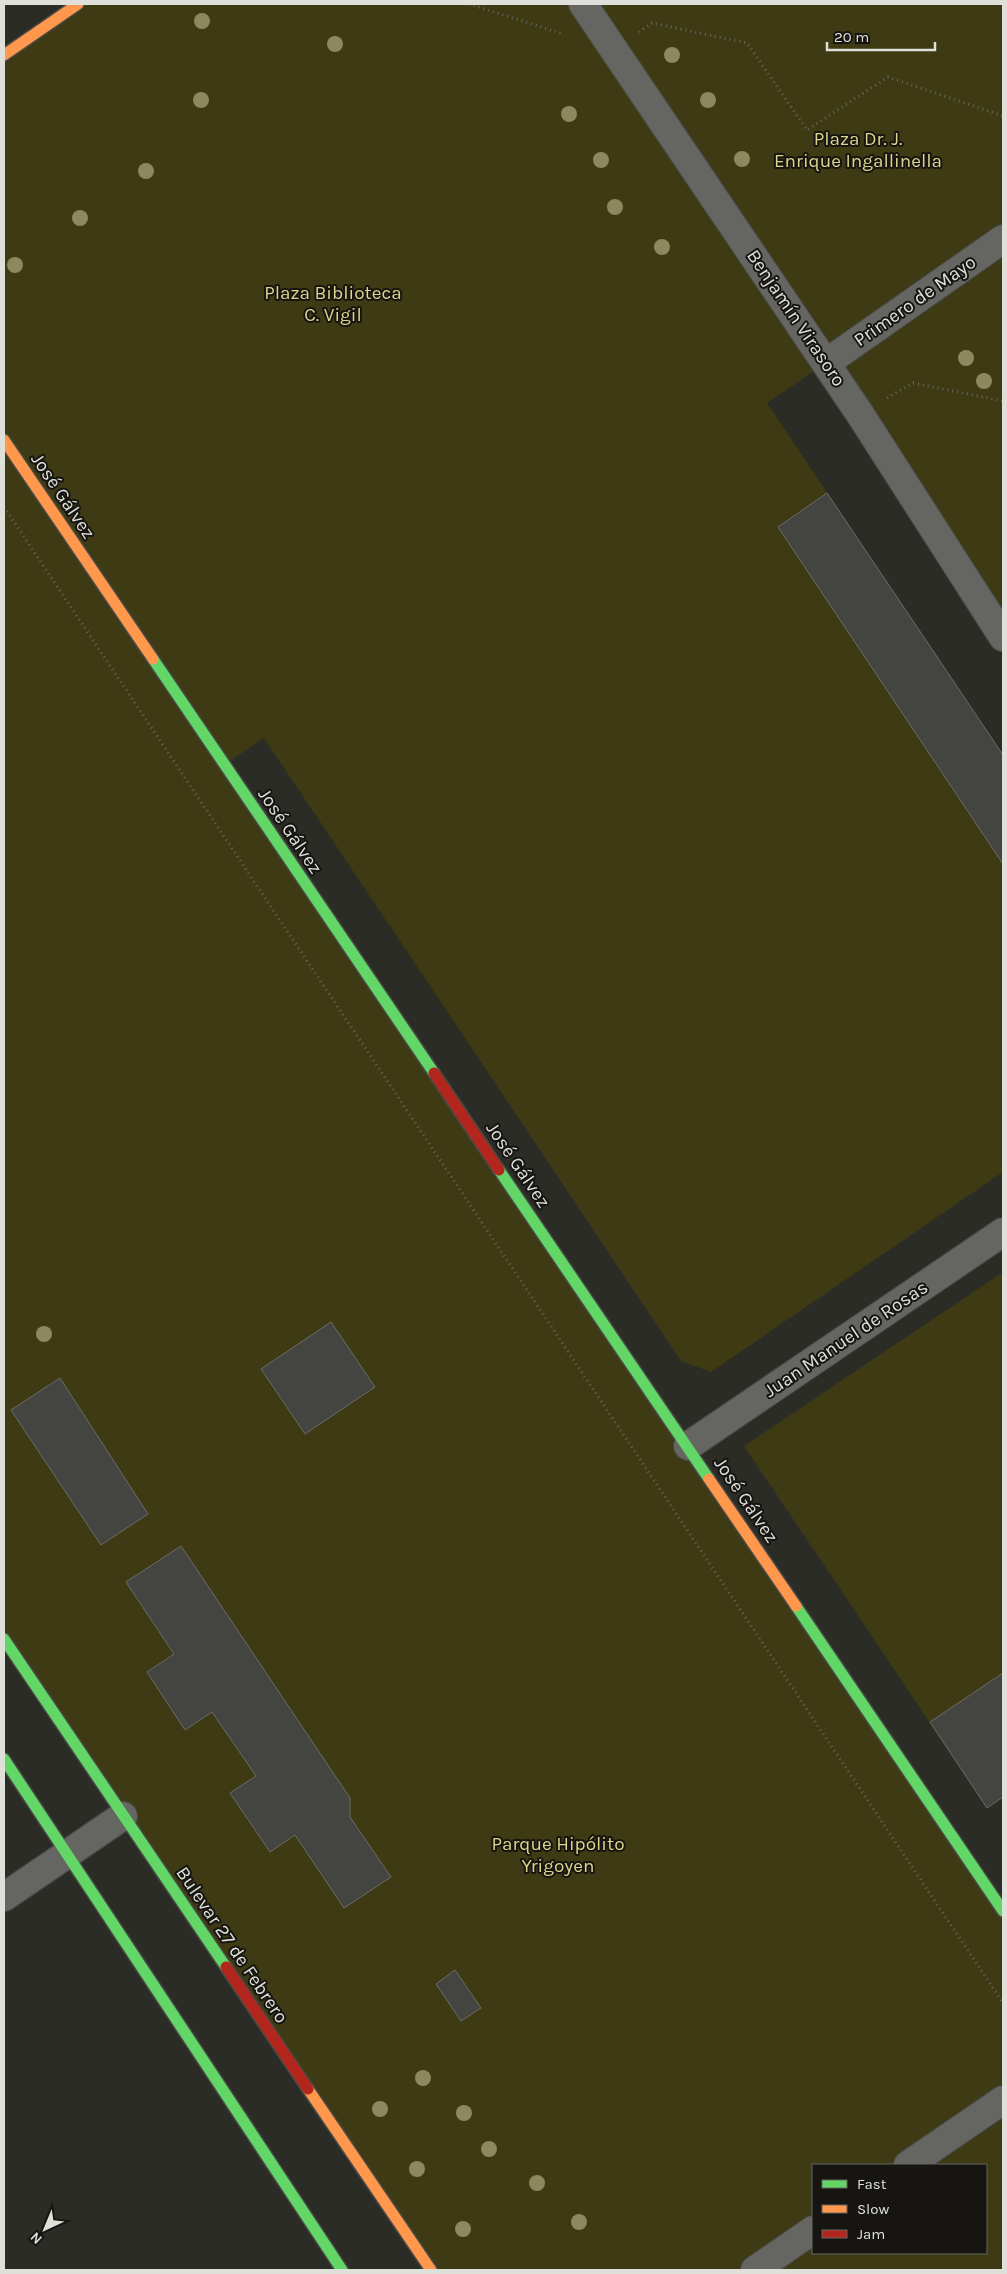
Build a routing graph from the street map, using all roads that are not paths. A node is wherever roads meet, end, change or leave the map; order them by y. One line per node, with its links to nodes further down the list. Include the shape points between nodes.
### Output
1 (78, 4): 3 (street)
2 (583, 4): 5 (street, Benjamín Virasoro)
3 (4, 55)
4 (1003, 239): 5 (street, Primero de Mayo)
5 (826, 363): 7 (street, Benjamín Virasoro)
6 (4, 440): 9 (street, José Gálvez)
7 (1003, 637)
8 (1003, 1232): 9 (street, Juan Manuel de Rosas)
9 (688, 1446): 15 (street, José Gálvez)
10 (4, 1639): 12 (street, Bulevar 27 de Febrero)
11 (4, 1759): 13 (street)
12 (124, 1816): 13 (street); 20 (street, Bulevar 27 de Febrero)
13 (67, 1854): 14 (street); 19 (street)
14 (4, 1897)
15 (1003, 1911)
16 (1003, 2100): 17 (street)
17 (909, 2164)
18 (812, 2231): 21 (street)
19 (342, 2270)
20 (431, 2270)
21 (755, 2270)

